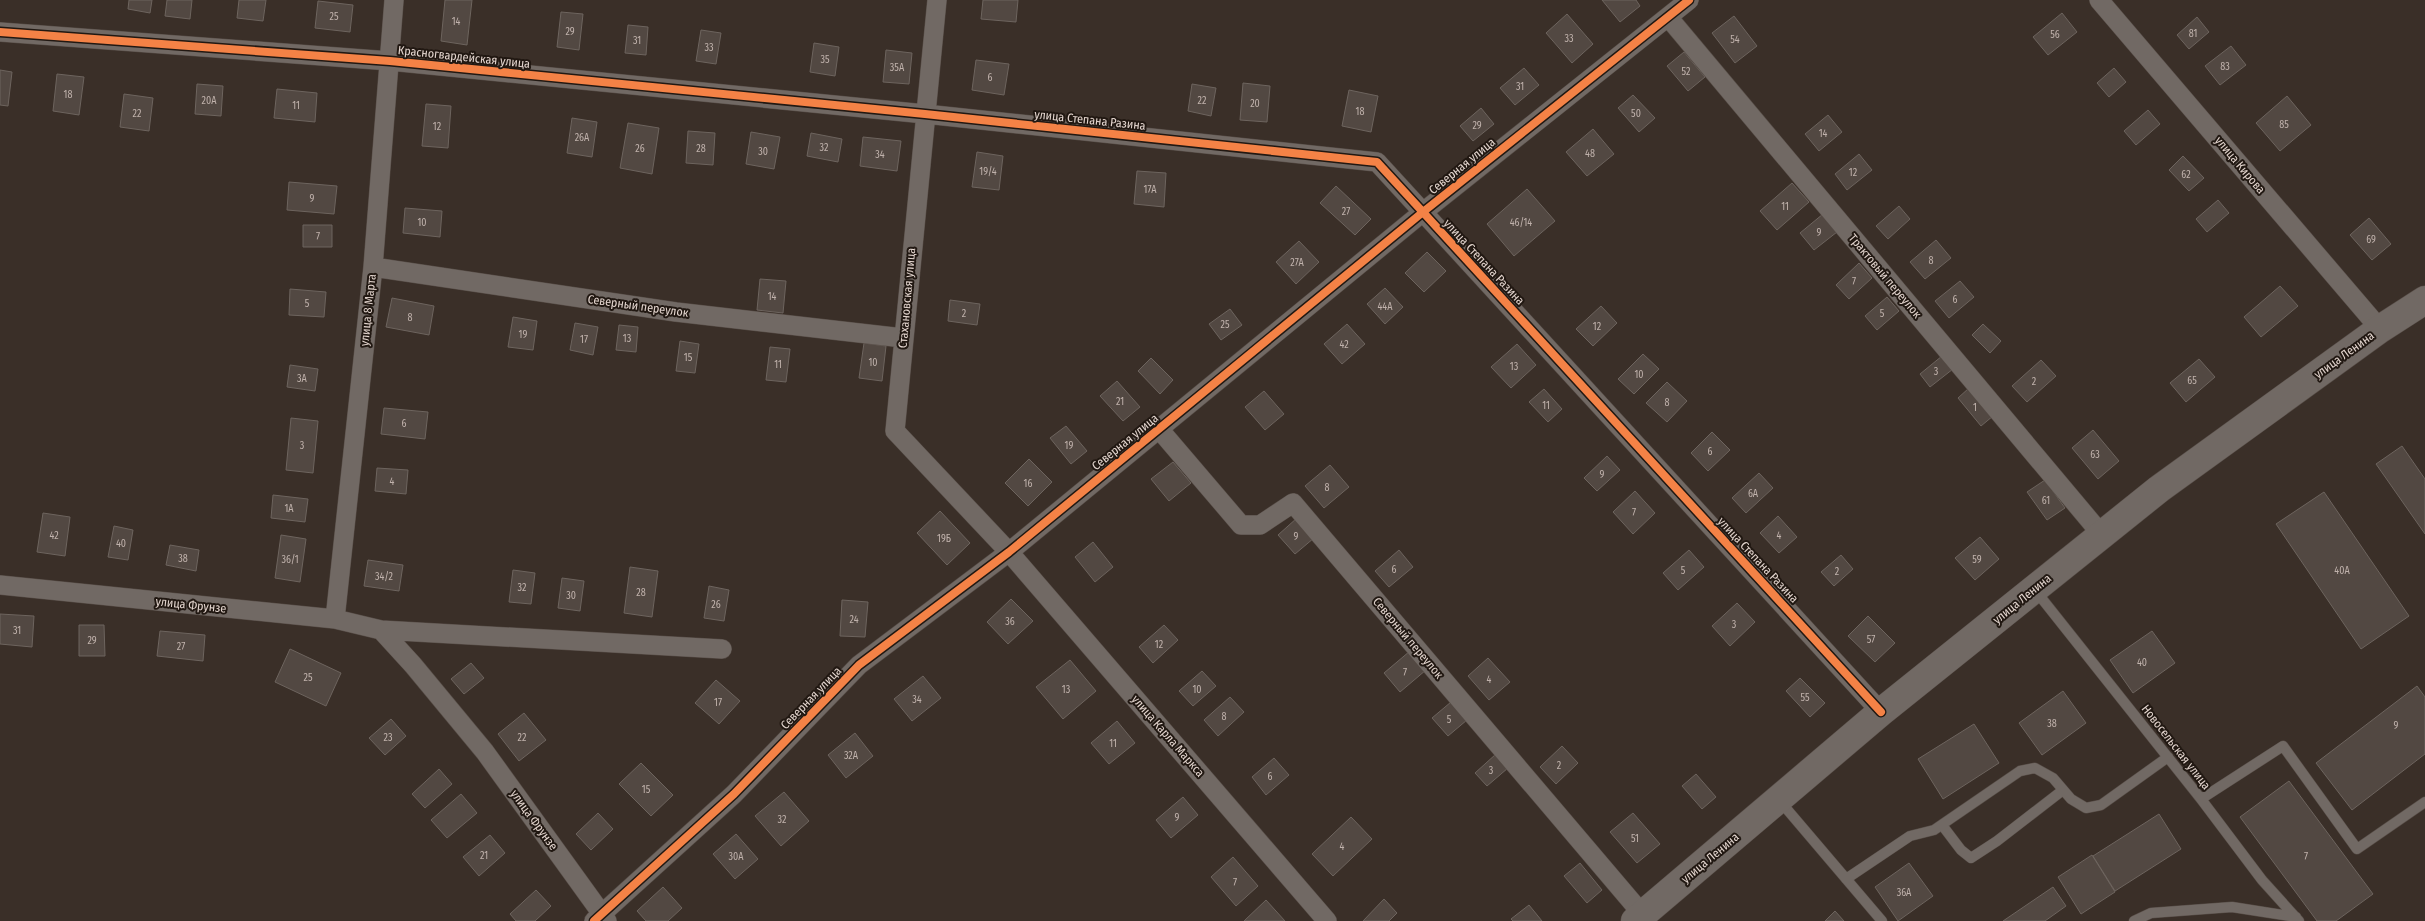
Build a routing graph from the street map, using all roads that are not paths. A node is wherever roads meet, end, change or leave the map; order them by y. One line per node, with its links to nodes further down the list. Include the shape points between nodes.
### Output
1 (394, 0): 7 (street, улица 8 Марта)
2 (937, 0): 8 (street, Стахановская улица)
3 (1689, 0): 5 (street, Северная улица)
4 (2099, 0): 12 (street, улица Кирова)
5 (1668, 17): 9 (street, Северная улица); 15 (street, Трактовый переулок)
6 (0, 32): 7 (street, Красногвардейская улица)
7 (390, 61): 8 (street, Красногвардейская улица); 10 (street, улица 8 Марта)
8 (925, 114): 9 (street, улица Степана Разина, via 1377,162); 13 (street, Стахановская улица)
9 (1423, 212): 14 (street, Северная улица); 22 (street, улица Степана Разина)
10 (373, 267): 13 (street, Северный переулок, via 676,312); 19 (street, улица 8 Марта)
11 (2425, 300): 12 (main road, улица Ленина)
12 (2380, 329): 15 (main road, улица Ленина)
13 (904, 338): 16 (street, Стахановская улица, via 894,431)
14 (1159, 429): 16 (street, Северная улица); 30 (street, Северный переулок, via 1240,525 1260,525 1294,503)
15 (2102, 535): 18 (main road, улица Ленина)
16 (1009, 552): 31 (street, Северная улица, via 859,664 734,794); 33 (street, улица Карла Маркса)
17 (0, 585): 19 (street, улица Фрунзе)
18 (2034, 589): 22 (main road, улица Ленина); 23 (lane, Новосельская улица)
19 (335, 619): 20 (street, улица Фрунзе)
20 (381, 630): 21 (street, улица Фрунзе); 31 (street, улица Фрунзе, via 485,752)
21 (722, 649)
22 (1881, 712): 26 (main road, улица Ленина)
23 (2168, 757): 24 (lane, via 2101,805 2086,808); 25 (lane, Новосельская улица)
24 (2063, 790): 28 (lane, via 2053,778 2035,768 2020,771); 28 (lane, via 1970,858)
25 (2201, 798): 27 (lane, via 2282,746 2357,849); 32 (lane, Новосельская улица, via 2262,880)
26 (1778, 799): 29 (lane); 30 (main road, улица Ленина)
27 (2425, 802)
28 (1942, 825): 29 (lane, via 1910,836)
29 (1846, 879): 34 (lane)
30 (1639, 918)
31 (601, 919)
32 (2297, 919): 35 (lane, via 2232,907 2151,913)
33 (1327, 921)
34 (1882, 921)
35 (2134, 921)

